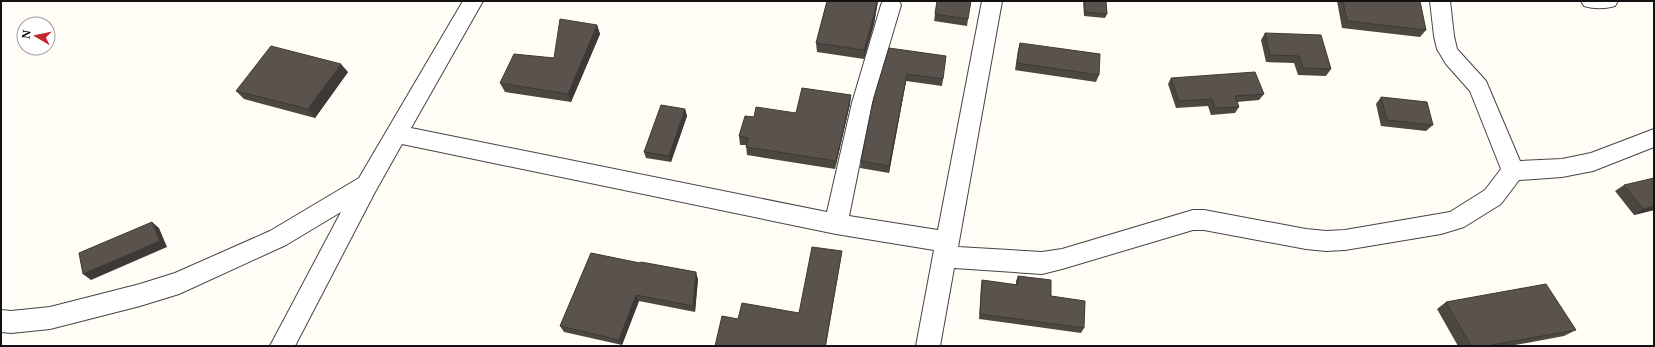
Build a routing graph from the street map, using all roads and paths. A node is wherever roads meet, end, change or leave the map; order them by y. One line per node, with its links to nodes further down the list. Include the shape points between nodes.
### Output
1 (474, 1): 7 (street)
2 (992, 1): 12 (street)
3 (1440, 1): 9 (street, via 1446,46 1479,87)
4 (1591, 1): 5 (street)
5 (1608, 1)
6 (891, 5): 11 (street, via 862,103)
7 (398, 134): 10 (street); 11 (street)
8 (1654, 138): 9 (street, via 1594,162 1562,168)
9 (1513, 171): 12 (street, via 1493,197 1456,220 1345,240 1306,239 1193,220 1042,263)
10 (367, 185): 13 (street, via 278,238 179,283 50,318); 14 (street)
11 (836, 224): 12 (street)
12 (946, 249): 15 (street)
13 (1, 321)
14 (282, 346)
15 (928, 346)

